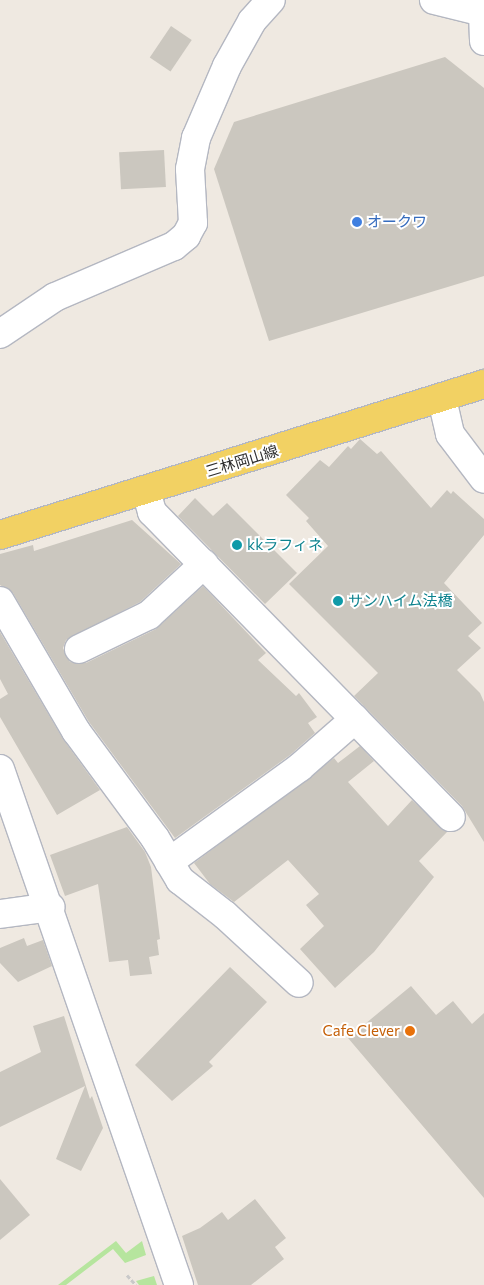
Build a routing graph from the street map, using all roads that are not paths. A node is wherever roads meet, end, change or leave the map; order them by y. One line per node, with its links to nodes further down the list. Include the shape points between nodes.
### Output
1 (271, 0): 5 (street, via 252,21 227,66 196,138 190,169 193,223 186,236 174,246 55,298)
2 (434, 0): 3 (street)
3 (483, 12): 4 (street)
4 (484, 41)
5 (0, 334)
6 (484, 384): 7 (main road, 三林岡山線)
7 (442, 399): 8 (street, via 450,434); 9 (main road, 三林岡山線)
8 (484, 479)
9 (146, 491): 10 (main road, 三林岡山線); 11 (street, via 152,512)
10 (0, 535)
11 (204, 564): 13 (street, via 149,615); 14 (street)
12 (0, 602): 17 (street, via 76,732)
13 (79, 650)
14 (355, 719): 16 (street); 17 (street, via 300,767)
15 (0, 769): 18 (street)
16 (451, 817)
17 (169, 862): 20 (street, via 193,893 225,915)
18 (50, 907): 19 (street); 21 (street)
19 (0, 914)
20 (299, 983)
21 (179, 1285)

